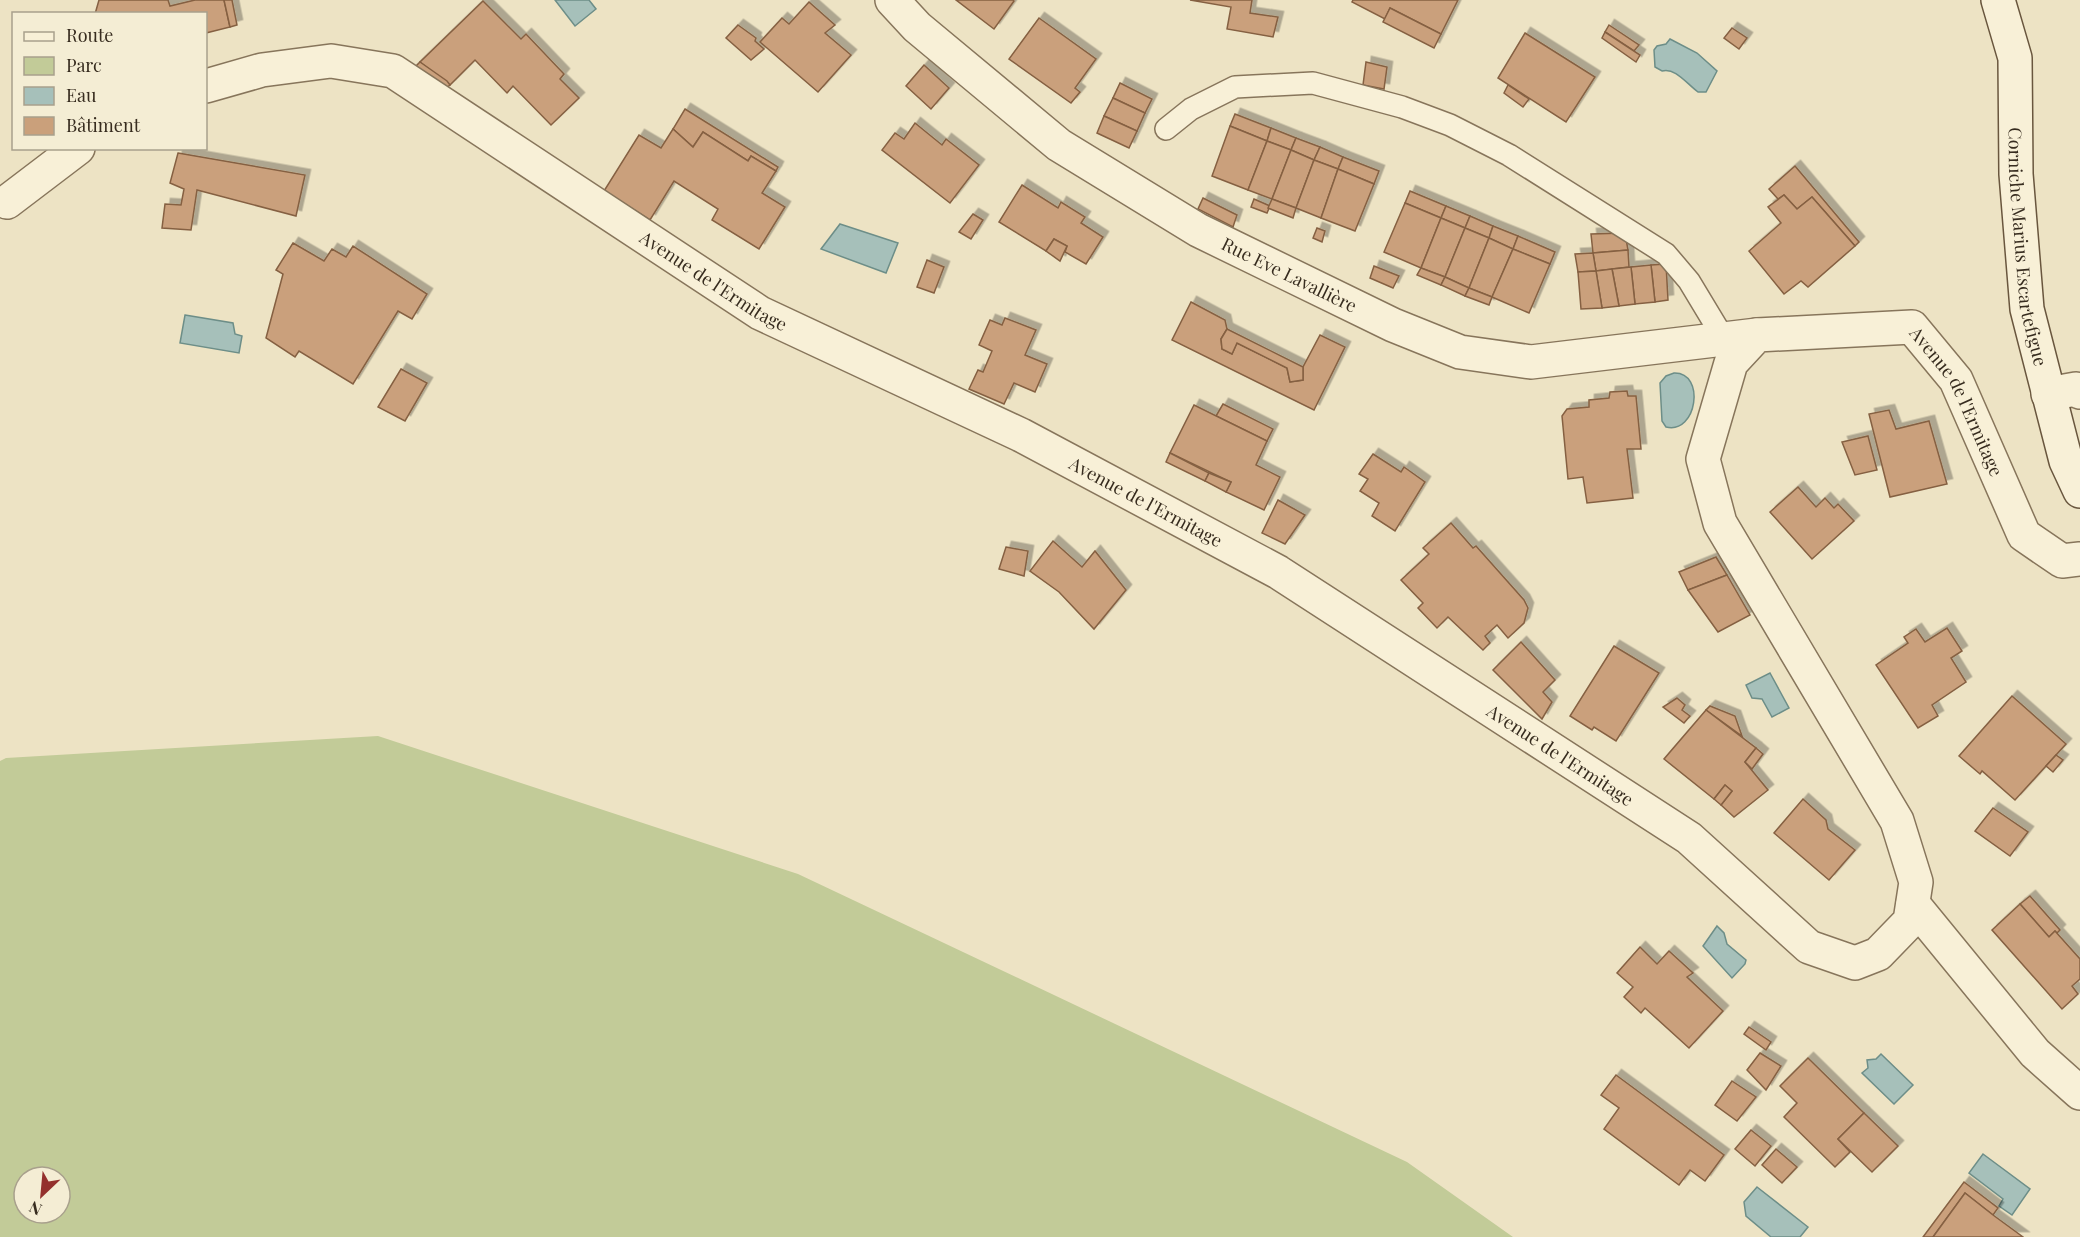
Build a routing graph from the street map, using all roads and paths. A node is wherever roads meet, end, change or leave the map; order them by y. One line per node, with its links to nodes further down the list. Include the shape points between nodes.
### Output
1 (892, 0): 8 (street, Rue Eve Lavallière, via 917,27 1059,145 1198,230 1392,325 1460,351 1531,362)
2 (1998, 0): 10 (street, Corniche Marius Escartefigue, via 2015,58 2016,174 2027,309)
3 (207, 86): 13 (street, Avenue de l'Ermitage, via 262,70 331,61 393,71 760,313 1021,435 1278,572 1689,838 1809,946 1855,963 1878,954 1910,921)
4 (1166, 129): 8 (lane, via 1191,109 1235,87 1313,83 1402,107 1450,125 1509,155 1666,254 1689,281)
5 (75, 150): 6 (street)
6 (7, 202)
7 (1757, 335): 8 (street, Rue Eve Lavallière); 12 (street, Avenue de l'Ermitage, via 1912,327 1956,380 2024,535 2062,561); 13 (street, Avenue de l'Ermitage, via 1731,363 1703,459 1720,523 1897,821 1916,882)
8 (1724, 339)
9 (2080, 392): 10 (street, via 2076,389)
10 (2048, 394): 11 (street, Corniche Marius Escartefigue, via 2066,460)
11 (2080, 491)
12 (2080, 559)
13 (1913, 904): 14 (street, via 2036,1053)
14 (2080, 1093)

